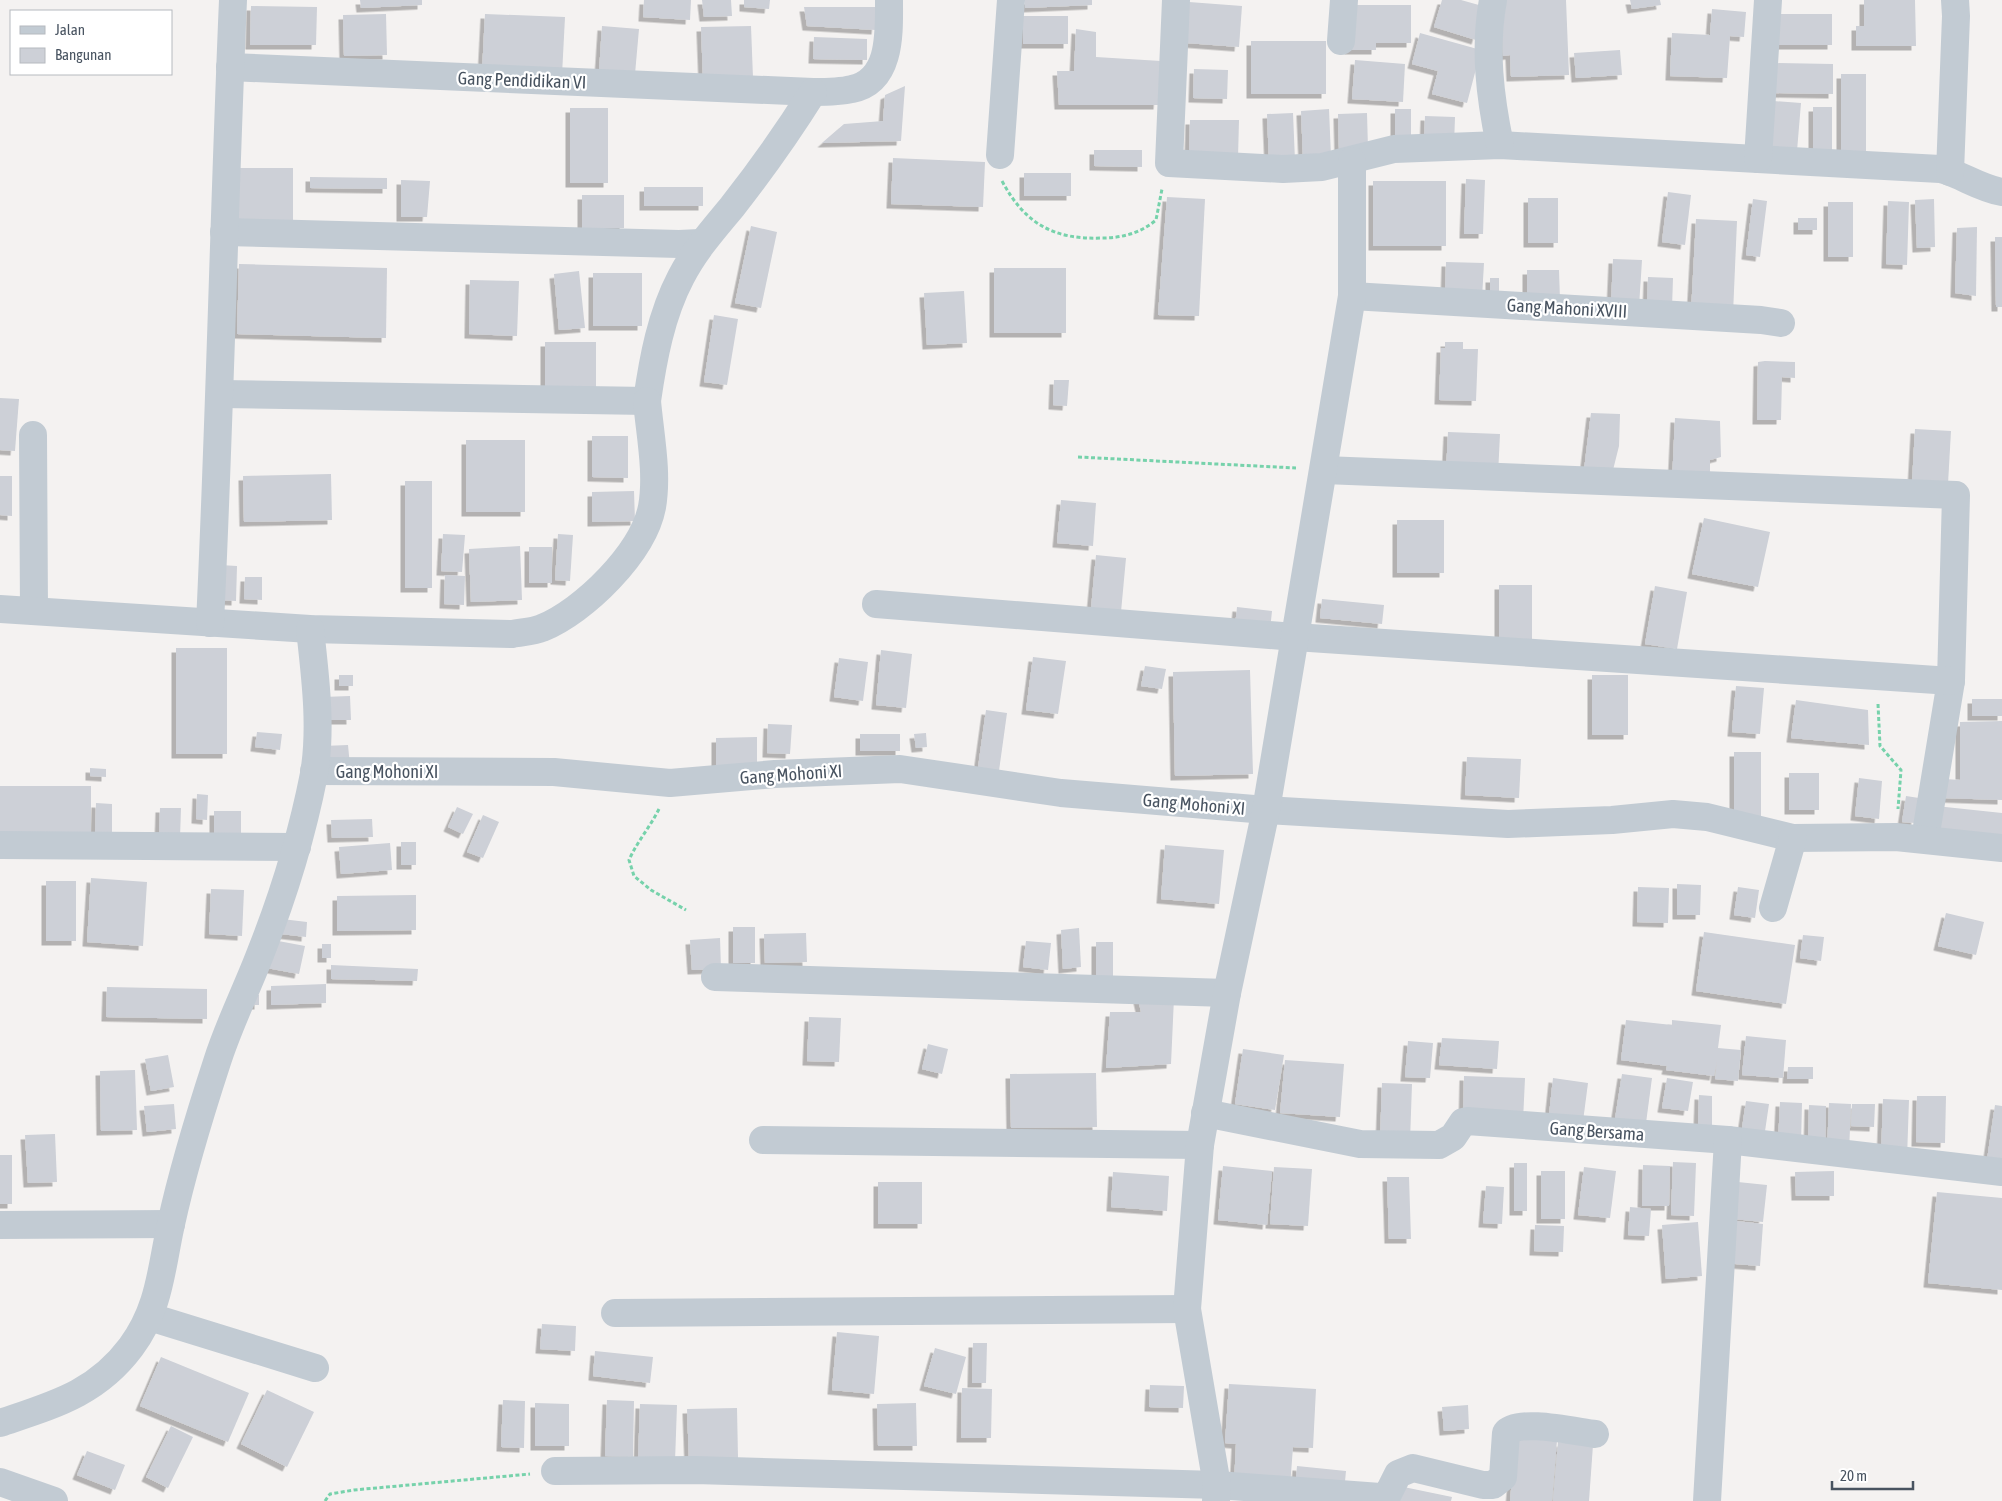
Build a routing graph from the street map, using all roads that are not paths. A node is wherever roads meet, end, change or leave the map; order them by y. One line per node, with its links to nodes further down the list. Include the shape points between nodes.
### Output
1 (233, 0): 10 (street)
2 (889, 0): 11 (street, Gang Pendidikan VI, via 889,34 879,71 873,79 854,89)
3 (1011, 0): 13 (street)
4 (1176, 0): 15 (street, via 1169,162 1283,169 1322,167)
5 (1344, 0): 9 (street)
6 (1493, 0): 12 (street, via 1488,61 1492,107)
7 (1768, 0): 14 (street)
8 (1955, 0): 16 (street)
9 (1341, 41)
10 (230, 67): 11 (street, Gang Pendidikan VI); 18 (street)
11 (814, 92): 19 (street, via 744,191)
12 (1500, 145): 14 (street); 15 (street, via 1394,149)
13 (1000, 155)
14 (1758, 159): 16 (street)
15 (1352, 161): 20 (street)
16 (1950, 172): 17 (street, via 1974,185)
17 (2002, 192)
18 (224, 232): 19 (street); 22 (street)
19 (700, 243): 23 (street, via 670,302 658,338)
20 (1352, 296): 21 (street, Gang Mahoni XVIII); 25 (street)
21 (1782, 323)
22 (221, 394): 23 (street); 29 (street)
23 (647, 401): 30 (street, via 654,468 652,508 642,534 616,572 568,615 540,629 512,634)
24 (33, 435): 28 (street)
25 (1324, 470): 31 (street); 32 (street, via 1956,495)
26 (876, 604): 31 (street)
27 (0, 609): 28 (street)
28 (34, 611): 29 (street)
29 (210, 623): 30 (street)
30 (310, 629): 33 (street, via 317,701)
31 (1295, 637): 32 (street); 34 (street)
32 (1951, 681): 36 (street)
33 (314, 771): 34 (street, Gang Mohoni XI, via 554,772 670,783 775,774 900,769 1061,793); 38 (street)
34 (1266, 810): 35 (street, Gang Mohoni XI, via 1508,824 1673,814 1708,817); 42 (street)
35 (1793, 838): 36 (street, Gang Mohoni XI); 40 (street)
36 (1926, 839): 39 (street, Gang Mohoni XI)
37 (0, 846): 38 (street)
38 (297, 846): 48 (street, via 278,906 218,1060)
39 (2002, 848)
40 (1773, 908)
41 (715, 977): 42 (street)
42 (1227, 993): 43 (street)
43 (1205, 1113): 45 (street, Gang Bersama, via 1360,1144 1434,1146 1453,1137 1464,1121); 46 (street)
44 (763, 1140): 46 (street)
45 (1728, 1140): 47 (street, Gang Bersama); 60 (street)
46 (1200, 1145): 50 (street)
47 (2002, 1172)
48 (171, 1224): 49 (street); 52 (street, via 163,1275)
49 (0, 1226)
50 (1187, 1310): 51 (street); 58 (street)
51 (615, 1313)
52 (150, 1317): 53 (street); 54 (street, via 131,1348 106,1376 88,1389 67,1400)
53 (315, 1368)
54 (0, 1423)
55 (1595, 1434): 58 (street, via 1531,1426 1510,1428 1506,1433 1503,1477 1488,1486 1413,1468 1398,1474 1388,1494 1380,1497)
56 (555, 1471): 58 (street, via 695,1470)
57 (0, 1482): 59 (street)
58 (1217, 1493)
59 (54, 1501)
60 (1707, 1501)

